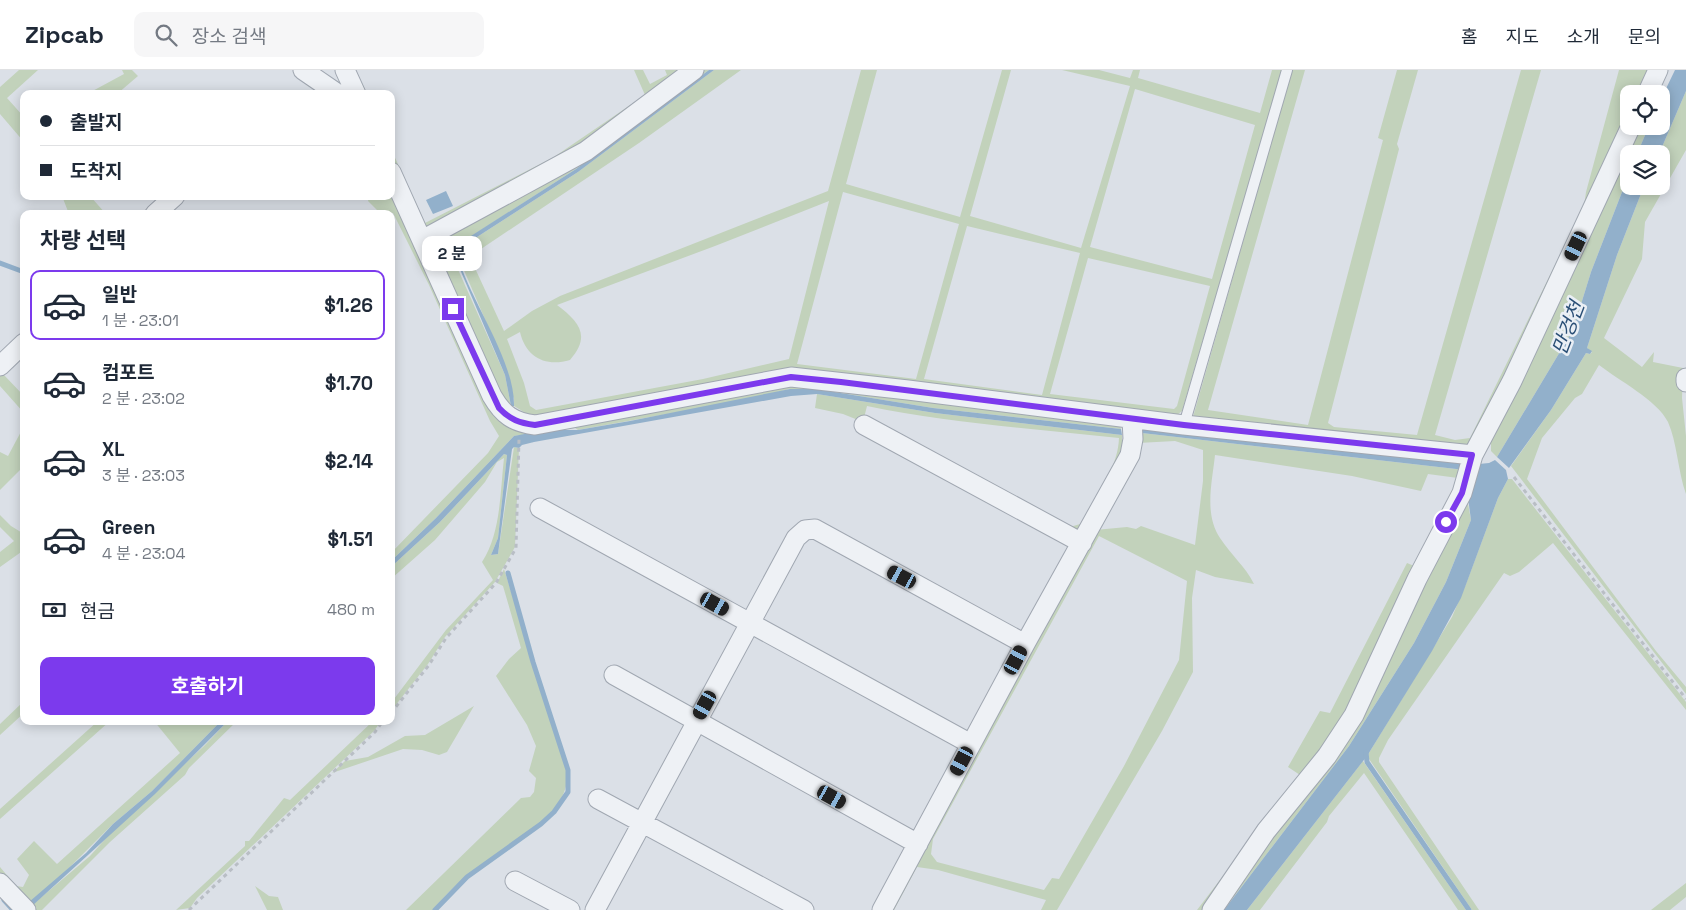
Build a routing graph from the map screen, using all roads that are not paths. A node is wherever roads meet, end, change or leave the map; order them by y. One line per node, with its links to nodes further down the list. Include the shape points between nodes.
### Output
1 (303, 70): 7 (street)
2 (345, 70): 8 (street)
3 (694, 70): 13 (street, via 586,151)
4 (1286, 70): 18 (lane)
5 (1658, 70): 6 (street)
6 (1650, 85)
7 (341, 90)
8 (347, 90)
9 (1627, 135): 19 (street, via 1512,381)
10 (395, 181): 13 (street)
11 (171, 200): 12 (street)
12 (159, 210)
13 (422, 240): 16 (street, via 492,396 506,416 520,423 544,424 791,377)
14 (20, 347): 15 (street)
15 (0, 366)
16 (1132, 419): 18 (street); 21 (street, via 1130,455)
17 (864, 425): 21 (street)
18 (1184, 425): 19 (street)
19 (1472, 455): 37 (street, via 1462,493 1417,579 1354,715 1255,846)
20 (540, 508): 22 (street)
21 (1082, 543): 23 (street)
22 (750, 623): 23 (street, via 796,538 805,530 815,529); 25 (street); 26 (street)
23 (1025, 644): 26 (street)
24 (614, 675): 25 (street)
25 (696, 721): 28 (street); 29 (street)
26 (971, 744): 29 (street)
27 (598, 799): 28 (street)
28 (640, 823): 34 (street); 35 (street)
29 (918, 844): 36 (street)
30 (515, 881): 33 (street)
31 (0, 883): 32 (street)
32 (26, 910)
33 (570, 910)
34 (595, 910)
35 (804, 910)
36 (882, 910)
37 (1212, 910)

